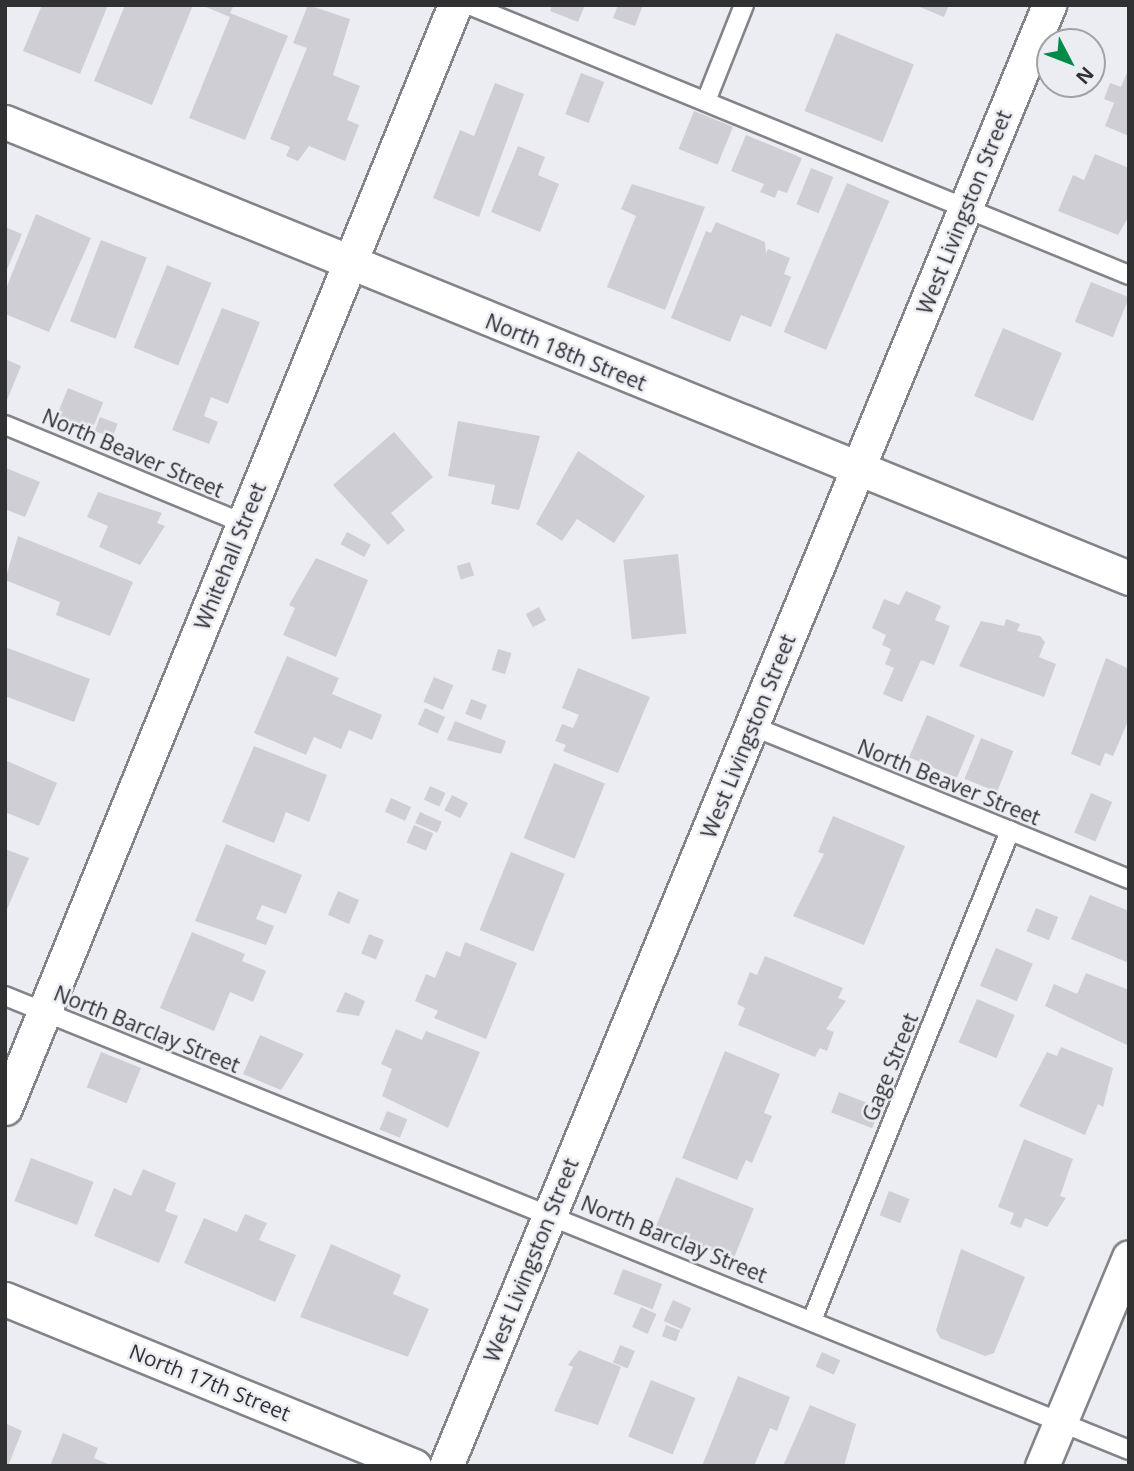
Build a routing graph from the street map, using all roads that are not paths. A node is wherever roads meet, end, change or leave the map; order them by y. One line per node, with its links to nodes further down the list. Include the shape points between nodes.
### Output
1 (455, 5): 8 (street, Whitehall Street)
2 (469, 5): 5 (lane)
3 (744, 5): 5 (lane)
4 (1049, 5): 7 (street, West Livingston Street)
5 (706, 101): 7 (lane)
6 (5, 122): 8 (street, North 18th Street)
7 (965, 210): 9 (lane); 11 (street, West Livingston Street)
8 (349, 264): 11 (street, North 18th Street); 12 (street, Whitehall Street)
9 (1129, 275)
10 (5, 425): 12 (lane, North Beaver Street)
11 (858, 470): 13 (street, North 18th Street); 14 (street, West Livingston Street)
12 (243, 523): 18 (street, Whitehall Street)
13 (1129, 578)
14 (752, 726): 15 (lane, North Beaver Street); 20 (street, West Livingston Street)
15 (1010, 831): 16 (lane, North Beaver Street); 23 (lane, Gage Street)
16 (1129, 879)
17 (5, 996): 18 (lane, North Barclay Street)
18 (44, 1012): 19 (street, Whitehall Street); 20 (lane, North Barclay Street)
19 (5, 1108)
20 (550, 1214): 23 (lane, North Barclay Street); 27 (street, West Livingston Street)
21 (1129, 1257): 24 (street)
22 (5, 1299): 26 (street, North 17th Street)
23 (812, 1320): 24 (lane, North Barclay Street)
24 (1060, 1423): 25 (lane, North Barclay Street); 28 (street)
25 (1129, 1450)
26 (414, 1466)
27 (446, 1466)
28 (1042, 1466)

